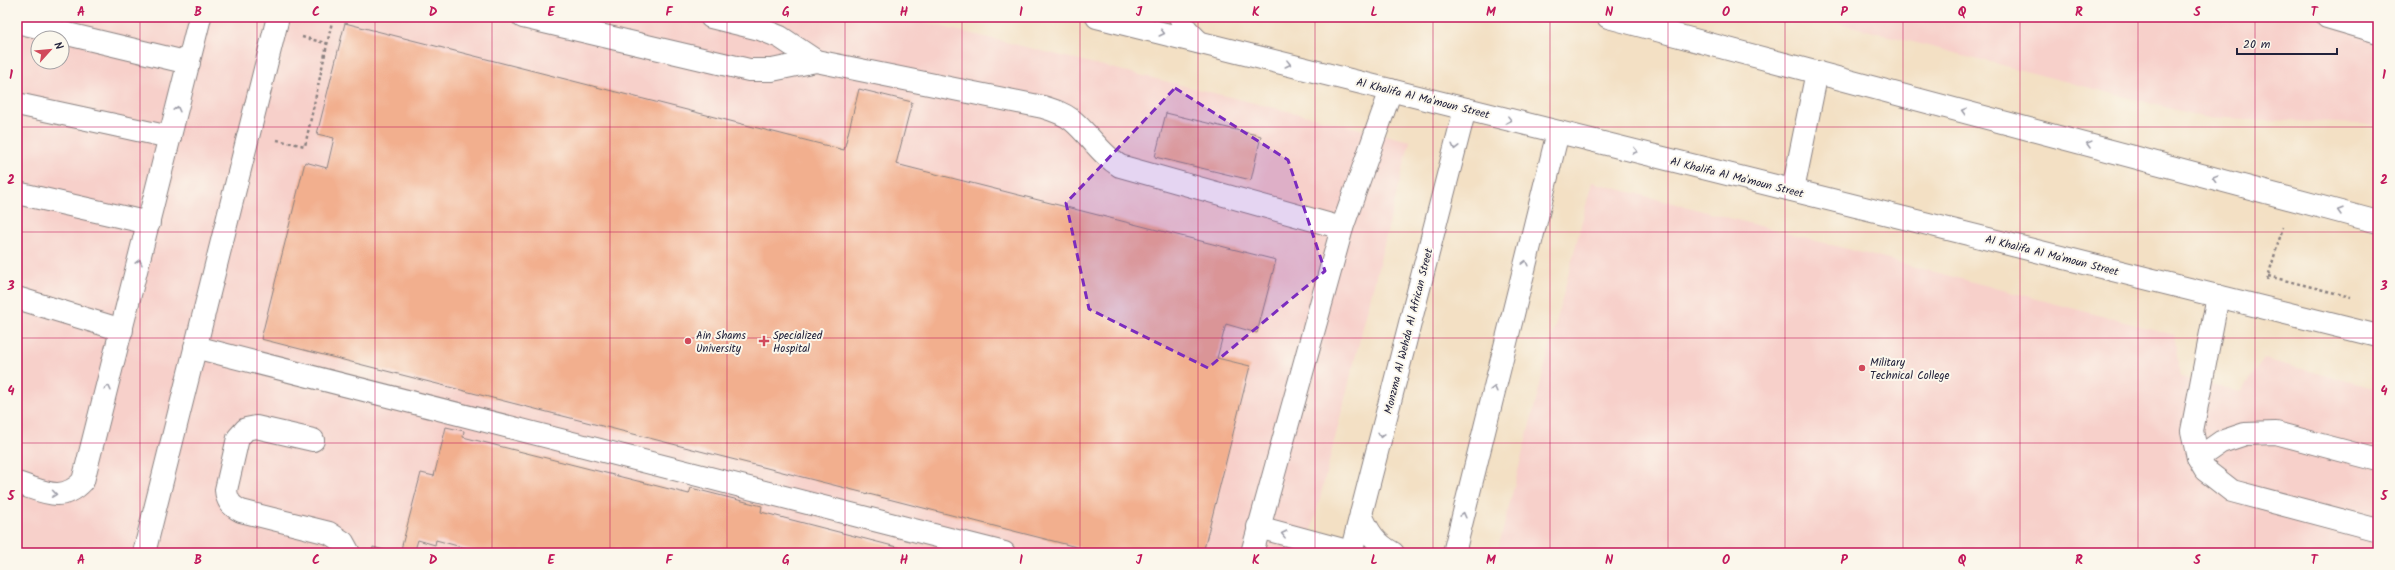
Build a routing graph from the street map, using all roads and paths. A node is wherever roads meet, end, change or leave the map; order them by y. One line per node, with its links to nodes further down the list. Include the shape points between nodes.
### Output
1 (200, 17): 14 (main road)
2 (278, 17): 20 (main road)
3 (333, 17): 20 (path, via 306,146)
4 (523, 17): 13 (main road, via 749,70 772,70)
5 (711, 17): 13 (main road, via 760,29 780,37)
6 (1097, 17): 12 (main road, Al Khalifa Al Ma'moun Street, one-way to 12)
7 (1180, 17): 12 (main road, via 1186,29)
8 (1608, 17): 15 (main road)
9 (2327, 17): 11 (main road)
10 (17, 22): 14 (main road)
11 (2378, 32)
12 (1199, 42): 16 (main road, Al Khalifa Al Ma'moun Street, one-way to 16)
13 (816, 61): 27 (main road, via 1043,107 1072,120 1107,157 1120,166)
14 (189, 63): 21 (main road, one-way to 14)
15 (1817, 72): 22 (main road); 24 (main road, one-way to 15)
16 (1391, 90): 18 (main road, Al Khalifa Al Ma'moun Street); 27 (main road)
17 (17, 104): 21 (main road)
18 (1465, 109): 19 (main road, Al Khalifa Al Ma'moun Street, one-way to 19); 40 (main road, Monzma Al Wehda Al African Street, one-way to 40)
19 (1558, 132): 22 (main road, Al Khalifa Al Ma'moun Street, one-way to 22); 43 (main road, one-way to 19)
20 (248, 134): 35 (main road)
21 (170, 137): 26 (main road)
22 (1792, 190): 29 (main road, Al Khalifa Al Ma'moun Street)
23 (17, 193): 26 (main road)
24 (2291, 198): 25 (main road, one-way to 24); 28 (path)
25 (2378, 222)
26 (149, 223): 33 (main road, one-way to 26)
27 (1342, 228): 41 (main road)
28 (2268, 276): 31 (path); 32 (path)
29 (2218, 296): 32 (main road, Al Khalifa Al Ma'moun Street); 37 (main road, via 2192,431)
30 (17, 298): 33 (main road)
31 (2356, 298)
32 (2259, 306): 34 (main road, Al Khalifa Al Ma'moun Street)
33 (122, 330): 39 (main road, one-way to 33, via 60,495 75,490 83,481)
34 (2378, 336)
35 (195, 347): 45 (main road); 47 (main road)
36 (313, 440): 46 (main road, via 256,427 246,429 238,438 226,490 227,497 230,503 241,511 329,533 343,542)
37 (2198, 458): 38 (main road, via 2221,442 2245,434 2276,433); 42 (main road, via 2205,470 2232,492)
38 (2378, 460)
39 (17, 484)
40 (1361, 514): 44 (main road, Monzma Al Wehda Al African Street); 49 (main road, via 1373,538)
41 (1258, 527): 44 (main road, one-way to 41); 48 (main road)
42 (2378, 530)
43 (1450, 549)
44 (1351, 552)
45 (144, 553)
46 (349, 553)
47 (1004, 553)
48 (1252, 553)
49 (1393, 553)

